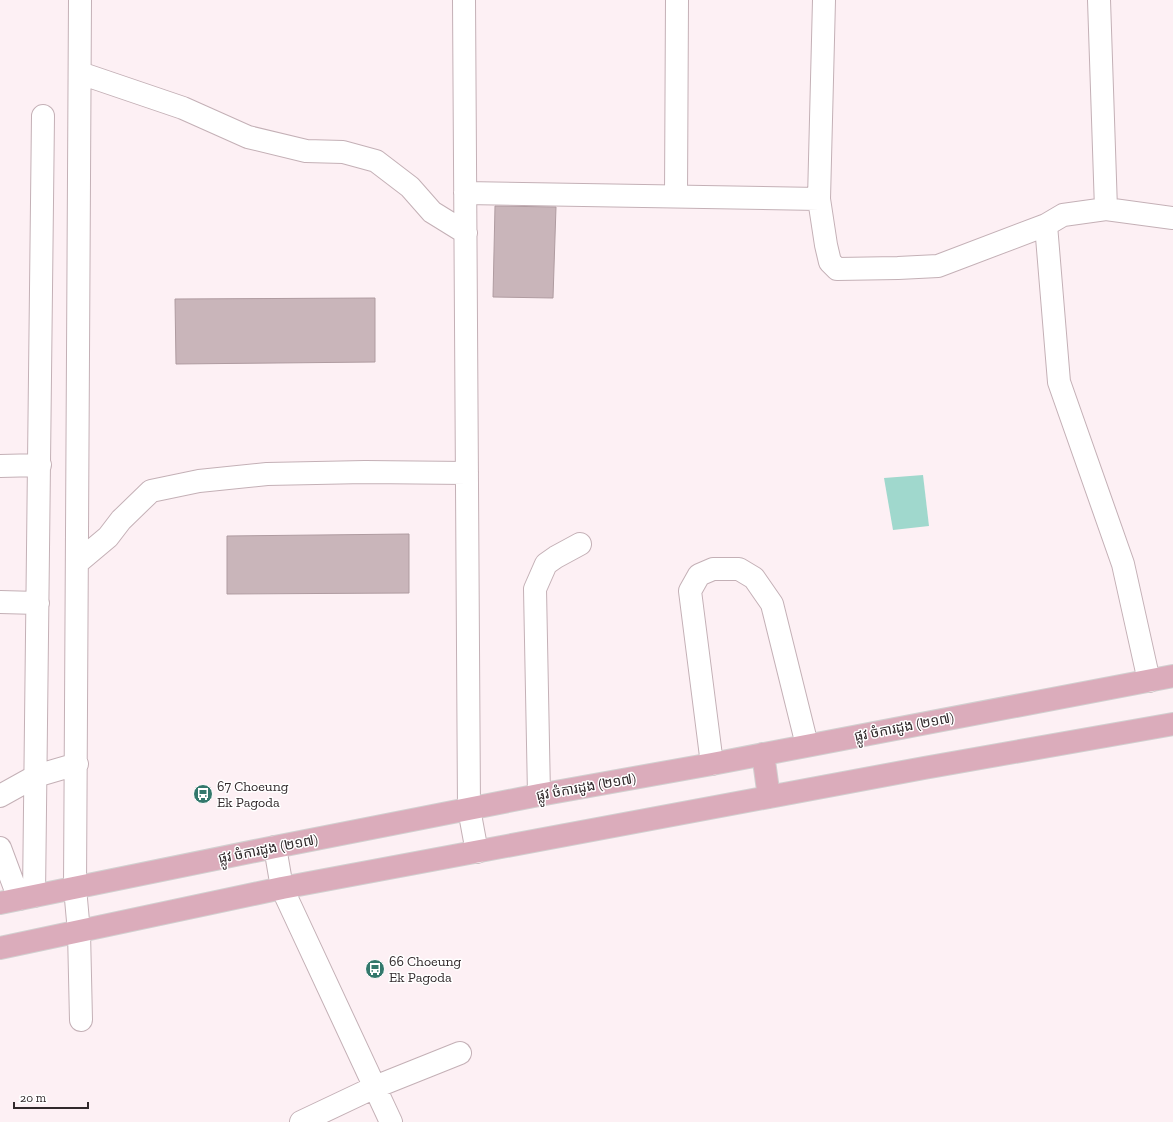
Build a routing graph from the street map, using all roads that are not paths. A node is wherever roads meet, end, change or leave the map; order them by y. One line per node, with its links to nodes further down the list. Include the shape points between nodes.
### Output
1 (80, 0): 6 (street)
2 (464, 0): 8 (street)
3 (677, 0): 9 (street)
4 (824, 0): 10 (street)
5 (1099, 0): 11 (street)
6 (80, 73): 14 (street, via 183,108 248,137 306,151 343,152 376,161 410,187 432,212); 19 (street)
7 (43, 116): 15 (street)
8 (466, 193): 9 (street); 14 (street)
9 (676, 196): 10 (street)
10 (819, 199): 13 (street, via 830,262 837,269 938,266)
11 (1106, 209): 12 (street); 13 (street, via 1063,214)
12 (1173, 218)
13 (1046, 225): 23 (street, via 1059,382 1123,564)
14 (466, 233): 17 (street)
15 (40, 465): 16 (street); 21 (street)
16 (0, 466)
17 (467, 473): 19 (street, via 267,474 199,481 151,491 121,520 108,537); 33 (street)
18 (580, 544): 30 (street, via 546,564 535,589)
19 (77, 563): 27 (street)
20 (0, 602): 21 (street)
21 (38, 603): 29 (street)
22 (1173, 676): 23 (main road, ផ្លូវ ចំការដូង (២១៧))
23 (1149, 681): 25 (main road, ផ្លូវ ចំការដូង (២១៧))
24 (1173, 724): 32 (main road)
25 (807, 745): 26 (main road, ផ្លូវ ចំការដូង (២១៧)); 28 (street, via 772,604 754,578 739,568 713,570 700,575 690,591)
26 (763, 754): 28 (main road, ផ្លូវ ចំការដូង (២១៧)); 32 (main road)
27 (77, 764): 29 (street); 37 (street)
28 (712, 764): 30 (main road, ផ្លូវ ចំការដូង (២១៧))
29 (36, 776): 31 (street); 39 (street)
30 (538, 795): 33 (main road, ផ្លូវ ចំការដូង (២១៧))
31 (0, 796)
32 (769, 797): 36 (main road)
33 (469, 809): 34 (main road, ផ្លូវ ចំការដូង (២១៧)); 36 (street)
34 (275, 847): 37 (main road, ផ្លូវ ចំការដូង (២១៧)); 38 (street)
35 (0, 848): 39 (street)
36 (477, 852): 38 (main road)
37 (75, 888): 39 (main road, ផ្លូវ ចំការដូង (២១៧)); 40 (street)
38 (282, 888): 40 (main road); 44 (street)
39 (18, 900)
40 (79, 932): 41 (main road); 42 (street)
41 (0, 948)
42 (81, 1020)
43 (460, 1053): 44 (street)
44 (375, 1087): 45 (street); 46 (street)
45 (301, 1122)
46 (391, 1122)

